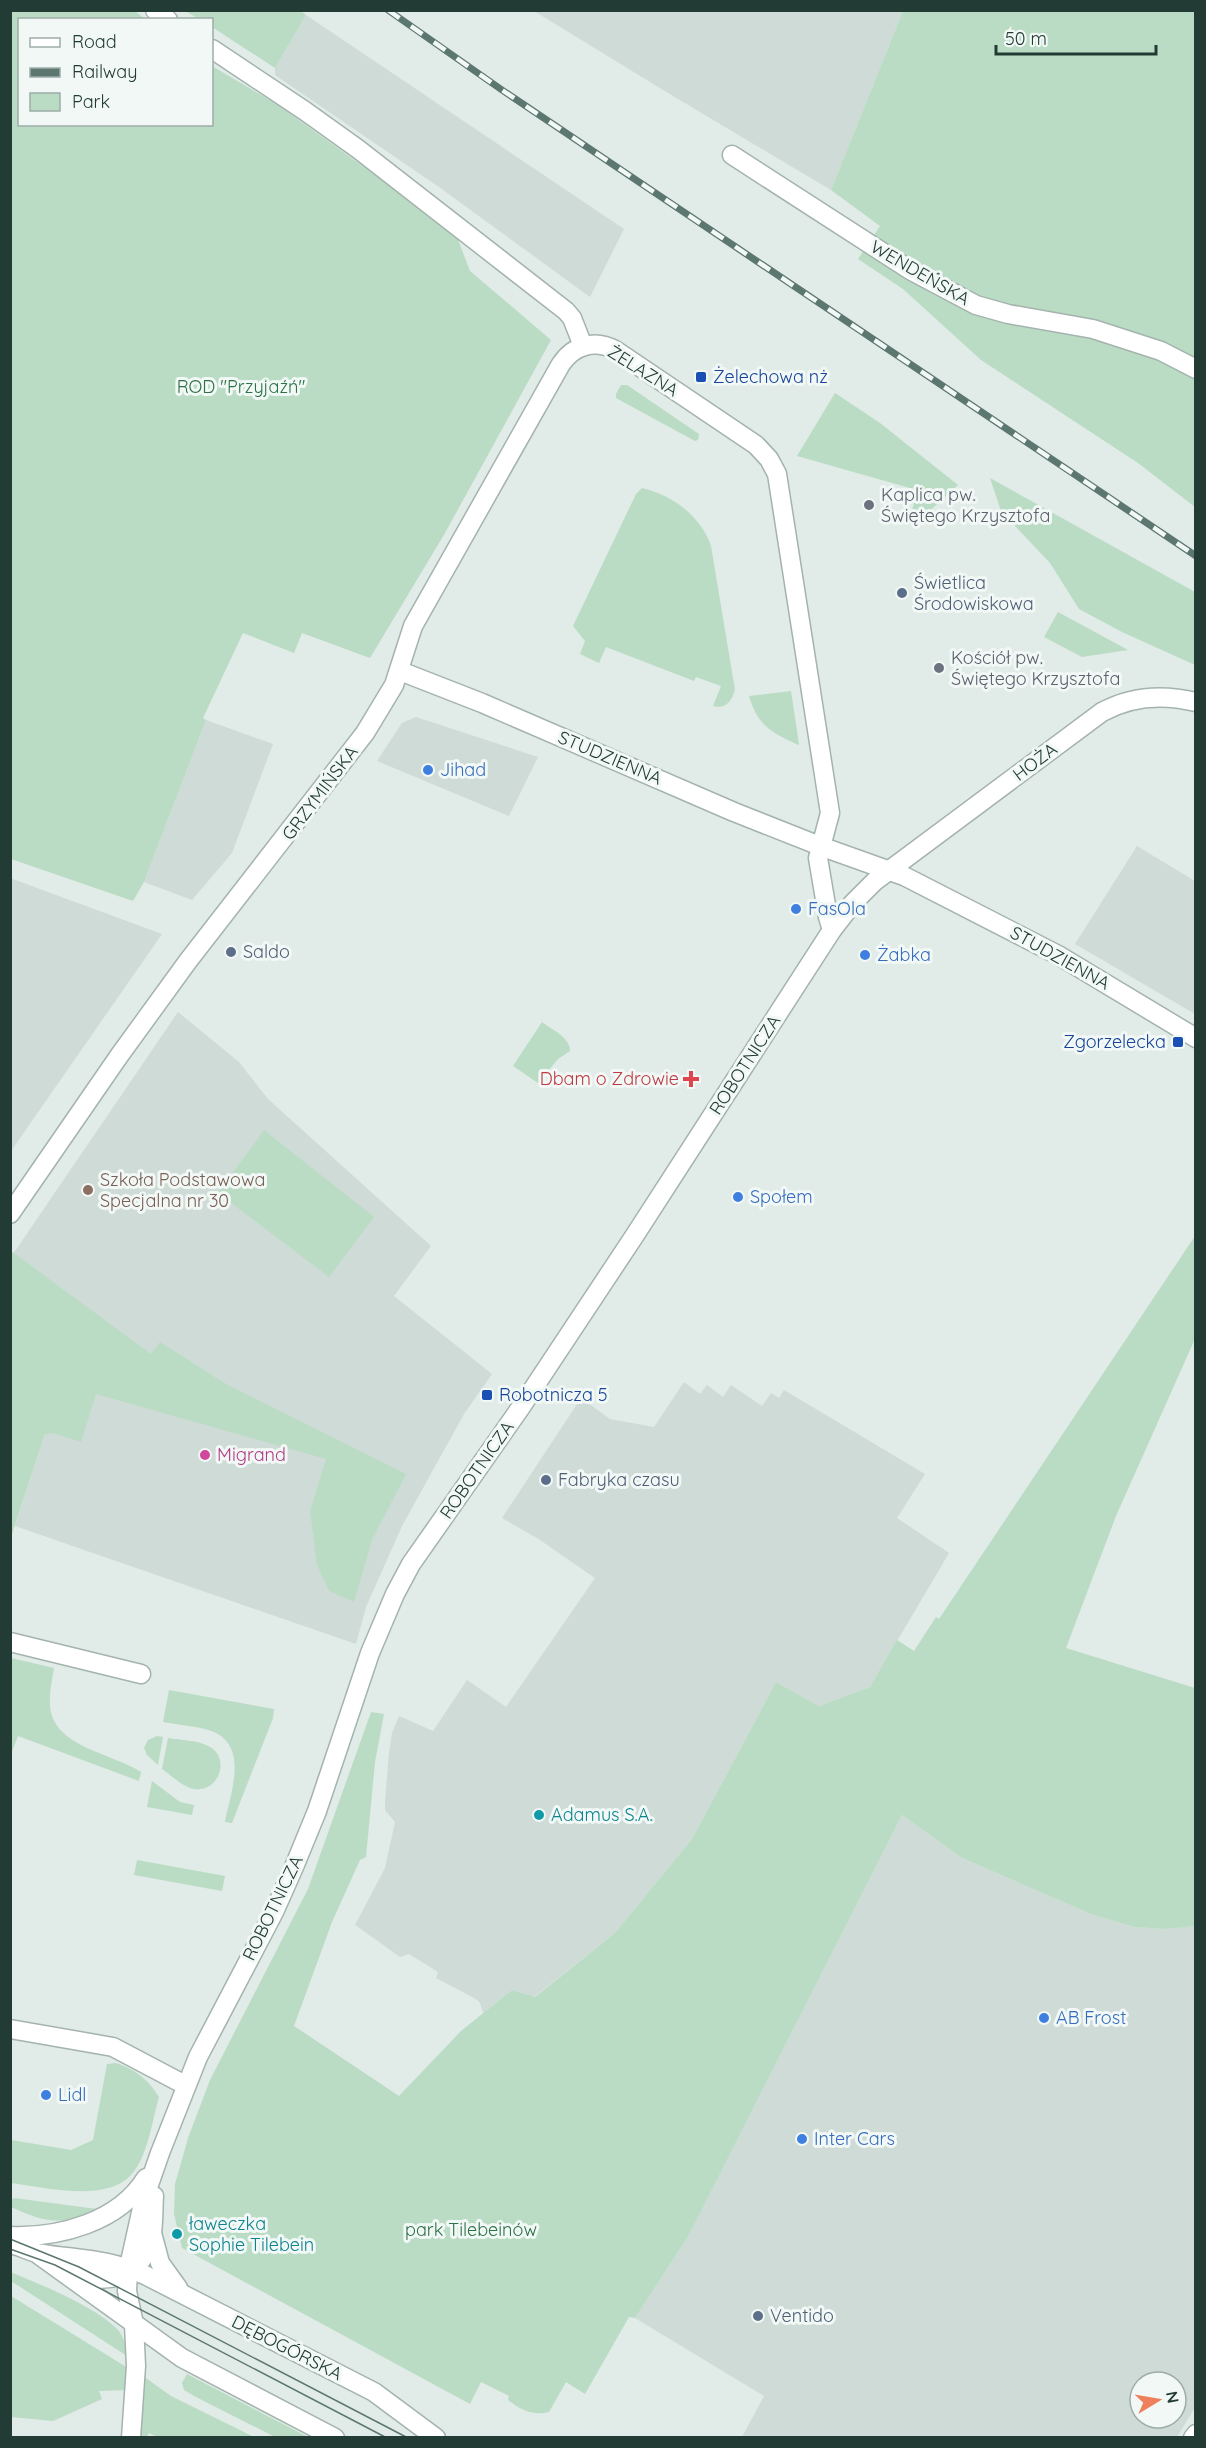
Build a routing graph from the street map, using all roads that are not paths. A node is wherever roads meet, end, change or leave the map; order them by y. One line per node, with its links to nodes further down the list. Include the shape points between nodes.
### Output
1 (213, 50): 3 (street, ŻELAZNA, via 358,149 566,311)
2 (732, 155): 4 (street, WENDEŃSKA, via 910,270 976,305 1124,338)
3 (583, 346): 5 (street, GRZYMIŃSKA, via 572,351 561,364 442,573 413,626); 7 (street, ŻELAZNA, via 602,344 615,350 756,445 777,474 830,813)
4 (1196, 369)
5 (400, 671): 7 (street, STUDZIENNA); 11 (street, GRZYMIŃSKA, via 365,733 188,961)
6 (1196, 702): 8 (street, HOŻA, via 1143,698 1101,712)
7 (820, 846): 8 (street, STUDZIENNA); 9 (street, via 818,858)
8 (889, 870): 9 (street, ROBOTNICZA, via 853,903); 10 (street, STUDZIENNA, via 1058,955)
9 (832, 930): 15 (street, ROBOTNICZA, via 553,1359 407,1572 379,1629 294,1867)
10 (1196, 1038)
11 (12, 1208)
12 (10, 1642): 13 (street)
13 (141, 1674)
14 (10, 2029): 15 (street, via 113,2047)
15 (186, 2085): 16 (street, ROBOTNICZA)
16 (170, 2127): 17 (street, ROBOTNICZA, via 156,2184); 18 (street, ROBOTNICZA, via 143,2183 113,2211 71,2229); 22 (street, ROBOTNICZA, via 144,2199)
17 (152, 2232): 22 (street, ROBOTNICZA, via 147,2250); 23 (street, ROBOTNICZA, via 157,2256 167,2276)
18 (10, 2236)
19 (10, 2244): 20 (street, DĘBOGÓRSKA)
20 (35, 2252): 21 (street, DĘBOGÓRSKA); 22 (street, DĘBOGÓRSKA, via 97,2259)
21 (55, 2265): 22 (street, DĘBOGÓRSKA, via 101,2280 116,2278); 24 (street, DĘBOGÓRSKA)
22 (130, 2269): 23 (street, DĘBOGÓRSKA); 24 (street, via 127,2291)
23 (191, 2298): 27 (street, DĘBOGÓRSKA, via 374,2392)
24 (134, 2324): 25 (street, via 136,2366); 26 (street, DĘBOGÓRSKA, via 193,2364)
25 (131, 2438)
26 (335, 2438)
27 (436, 2438)

